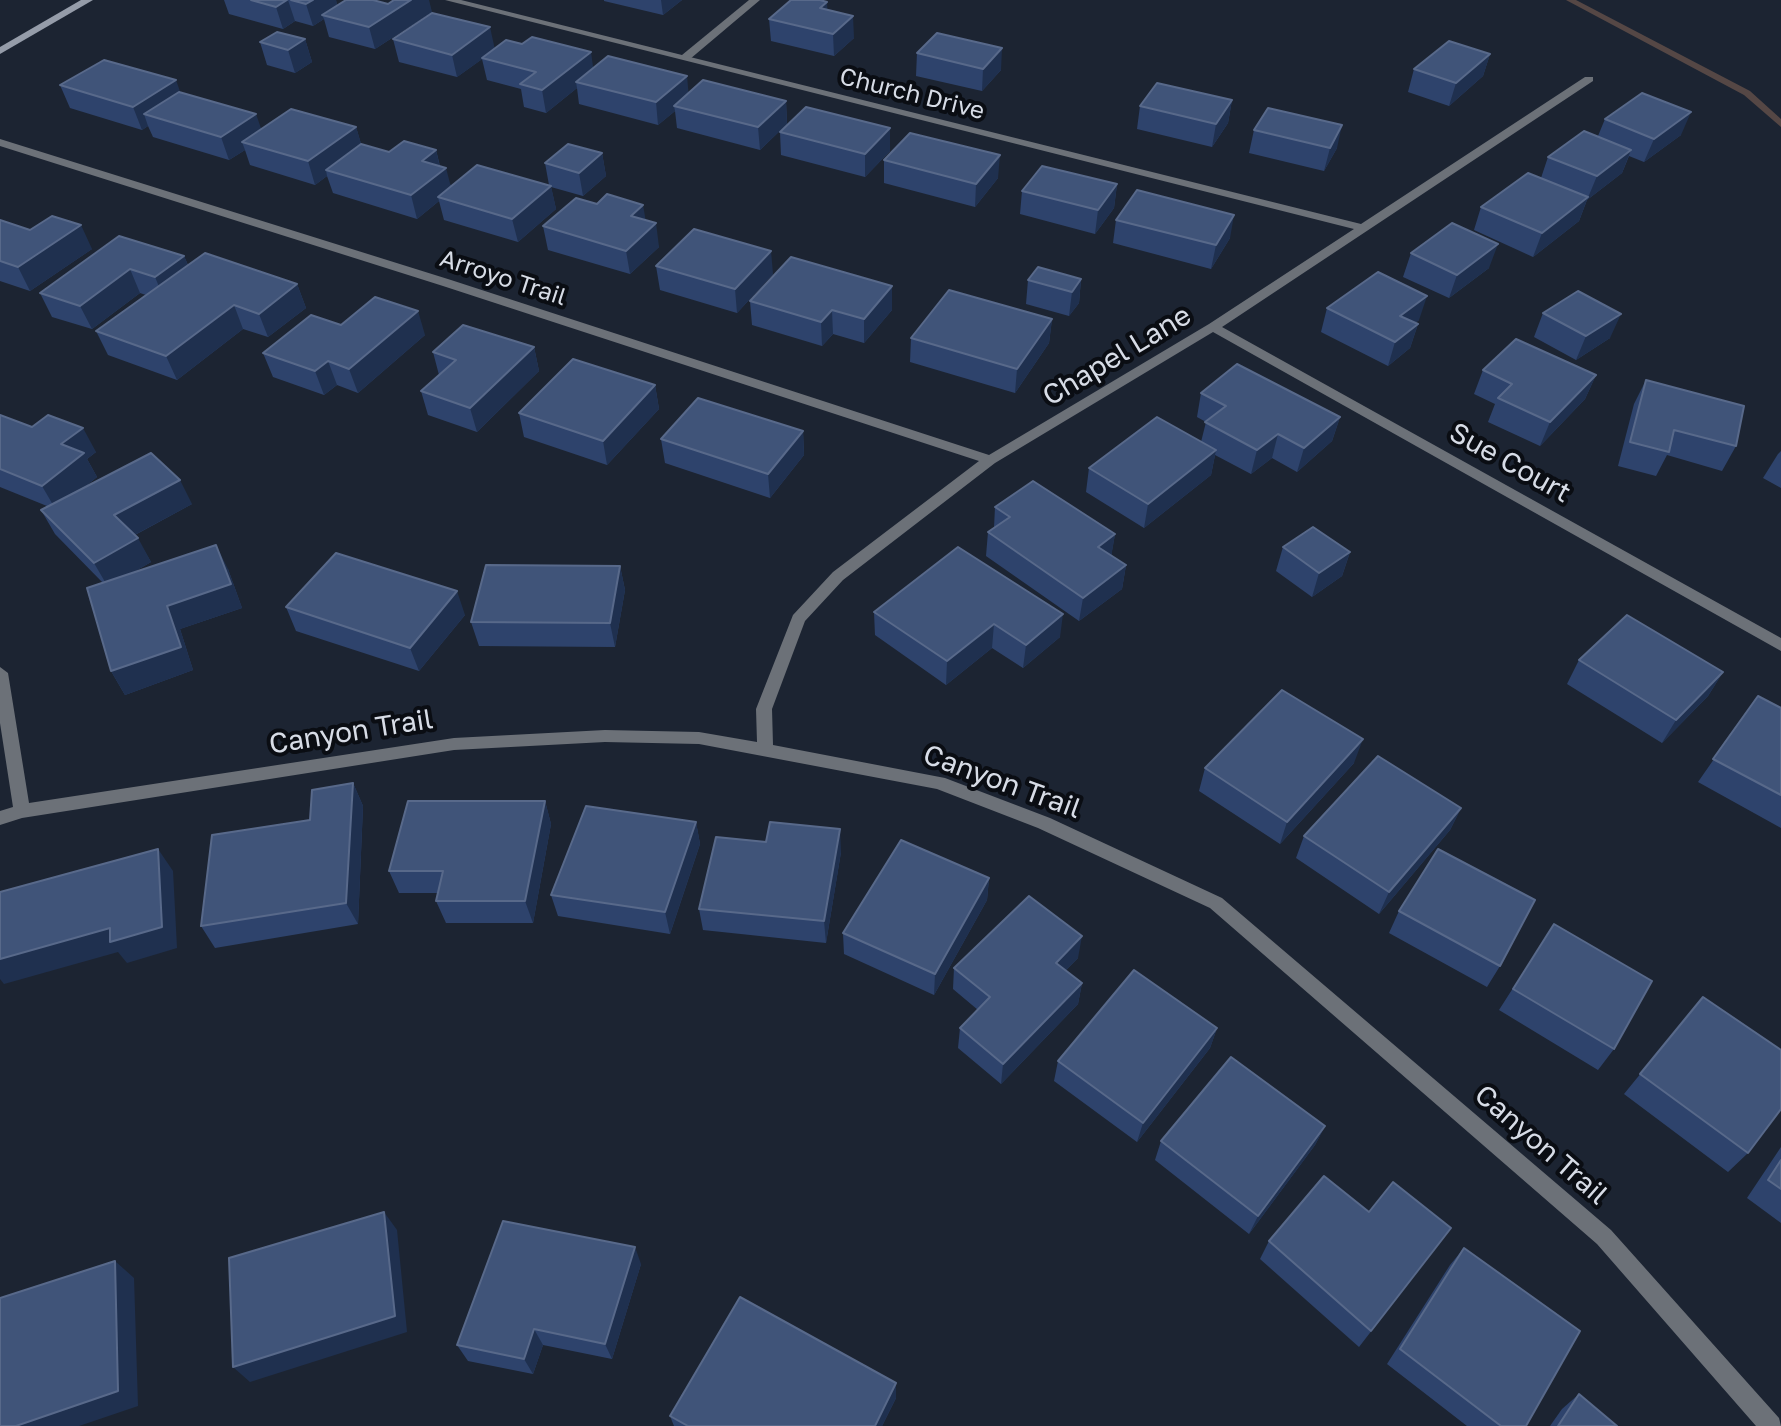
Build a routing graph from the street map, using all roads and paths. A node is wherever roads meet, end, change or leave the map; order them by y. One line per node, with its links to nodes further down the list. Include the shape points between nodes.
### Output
1 (88, 0): 4 (main road)
2 (450, 0): 5 (street, Church Drive)
3 (755, 0): 5 (street)
4 (0, 51)
5 (686, 57): 8 (street, Church Drive)
6 (1589, 79): 8 (street, Chapel Lane)
7 (0, 142): 10 (street, Arroyo Trail)
8 (1364, 228): 9 (street, Chapel Lane)
9 (1213, 327): 10 (street, Chapel Lane); 11 (street, Sue Court)
10 (990, 460): 13 (street, Chapel Lane, via 838,576 798,619 764,709)
11 (1781, 645)
12 (0, 673): 14 (street)
13 (765, 748): 14 (street, Canyon Trail, via 699,738 605,736 454,744); 16 (street, Canyon Trail, via 939,783 1044,823 1216,903 1604,1237)
14 (22, 811): 15 (street, Canyon Trail)
15 (0, 818)
16 (1771, 1426)

